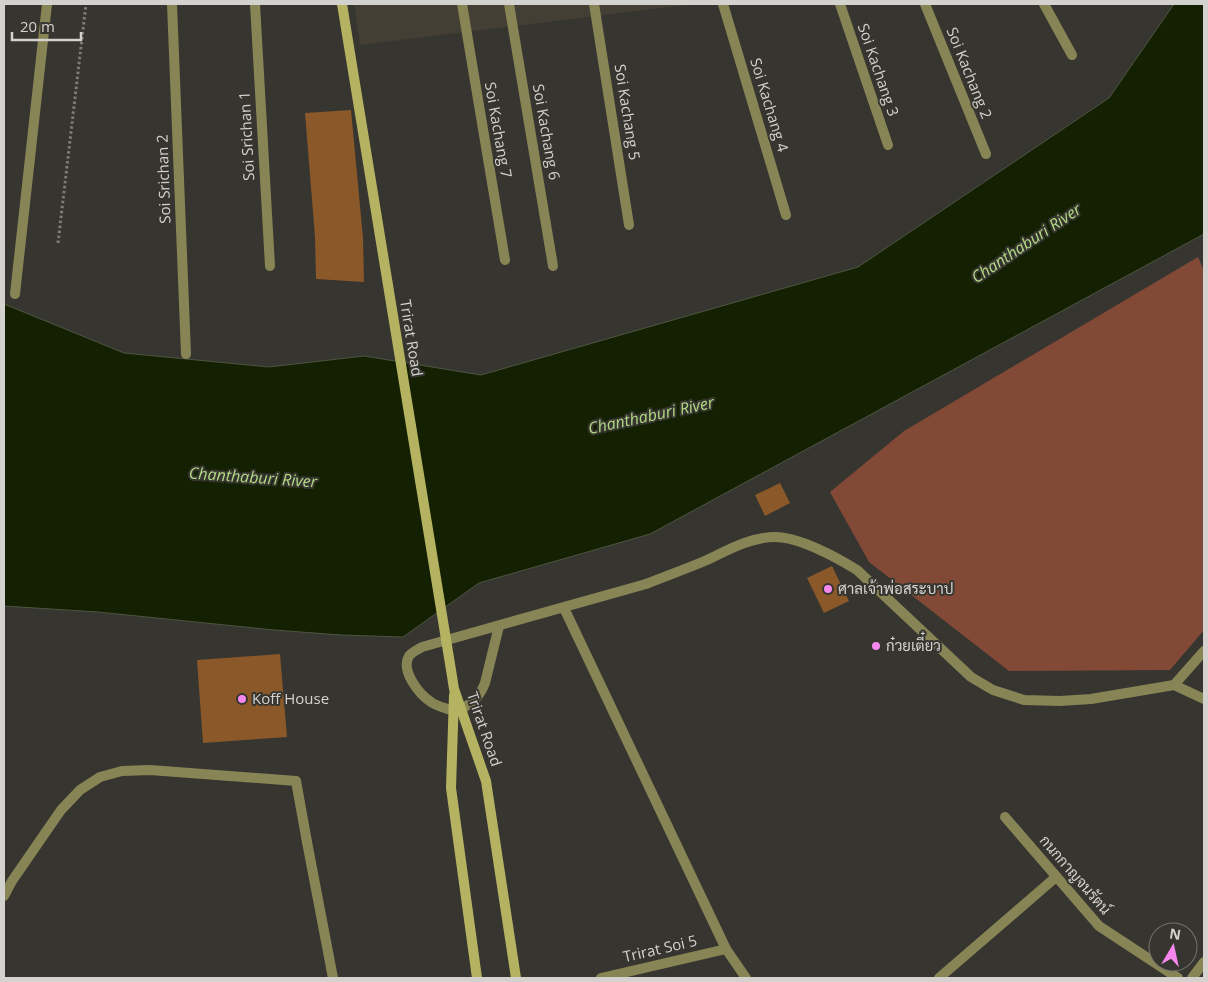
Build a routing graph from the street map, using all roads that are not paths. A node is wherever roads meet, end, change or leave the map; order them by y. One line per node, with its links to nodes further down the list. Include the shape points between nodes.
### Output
1 (47, 4): 20 (street)
2 (172, 4): 21 (street, Soi Srichan 2)
3 (255, 4): 18 (street, Soi Srichan 1)
4 (342, 4): 27 (main road, Trirat Road)
5 (462, 4): 17 (street, Soi Kachang 7)
6 (509, 4): 19 (street, Soi Kachang 6)
7 (594, 4): 16 (street, Soi Kachang 5)
8 (723, 4): 15 (street, Soi Kachang 4)
9 (840, 4): 13 (street, Soi Kachang 3)
10 (925, 4): 14 (street, Soi Kachang 2)
11 (1044, 4): 12 (street)
12 (1072, 55)
13 (888, 145)
14 (986, 154)
15 (786, 215)
16 (630, 225)
17 (505, 260)
18 (270, 266)
19 (554, 266)
20 (15, 294)
21 (186, 354)
22 (564, 608): 23 (street); 25 (street, via 654,581 749,541 778,536 816,548 856,570 971,677 993,690 1024,700 1060,701); 31 (street)
23 (499, 626): 27 (street, via 481,692 468,706); 27 (street, via 422,647 410,656 407,669 420,692 434,704)
24 (1204, 651): 25 (street)
25 (1174, 685): 26 (street)
26 (1204, 699)
27 (457, 710): 34 (main road, Trirat Road, via 452,788); 35 (main road, Trirat Road, via 486,781)
28 (1005, 818): 29 (street, กนกกาญจนรัตน์)
29 (1056, 877): 38 (street); 39 (street, กนกกาญจนรัตน์, via 1099,926)
30 (4, 896): 33 (street, via 61,810 80,790 100,777 122,771 150,770 296,781)
31 (726, 949): 36 (street, Trirat Soi 5); 37 (street)
32 (1204, 962): 40 (street)
33 (333, 978)
34 (477, 978)
35 (516, 978)
36 (601, 978)
37 (746, 978)
38 (939, 978)
39 (1178, 978)
40 (1192, 978)

